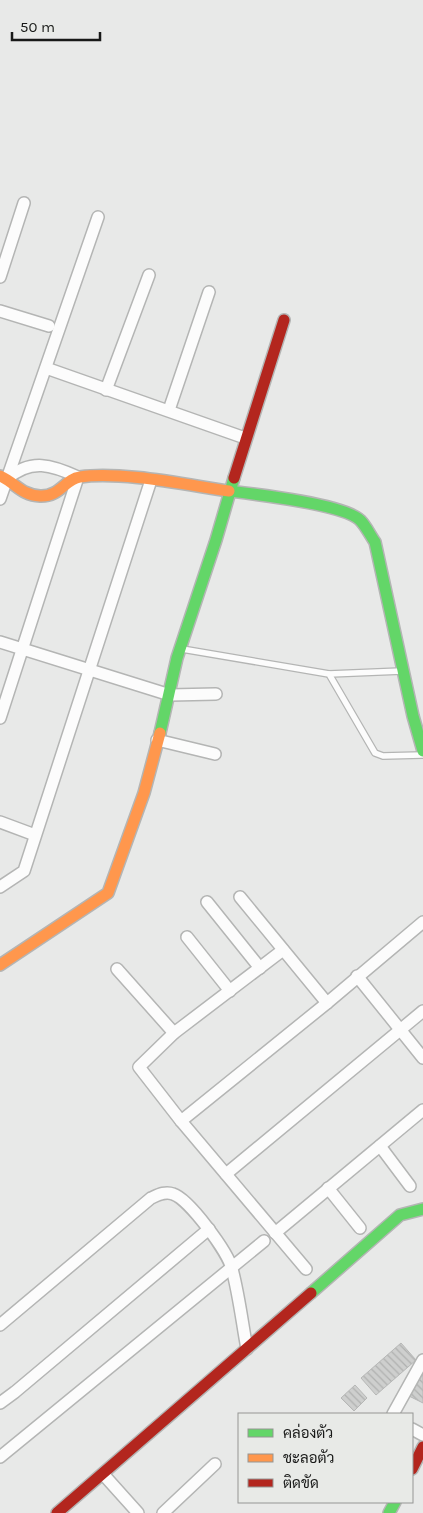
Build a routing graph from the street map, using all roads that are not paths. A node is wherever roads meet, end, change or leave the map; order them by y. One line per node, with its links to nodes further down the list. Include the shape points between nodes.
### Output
1 (24, 203): 4 (street)
2 (98, 218): 9 (street)
3 (148, 275): 10 (street)
4 (0, 277)
5 (208, 292): 11 (street)
6 (0, 311): 8 (street)
7 (284, 320): 12 (street)
8 (49, 326)
9 (46, 368): 10 (street); 13 (street)
10 (106, 390): 11 (street)
11 (169, 410): 12 (street)
12 (245, 438): 16 (street)
13 (3, 477): 14 (street, via 18,469 45,465); 14 (street, via 22,492 40,496 54,495); 17 (street)
14 (78, 478): 15 (street); 20 (street)
15 (151, 480): 16 (street); 21 (street)
16 (231, 491): 19 (street); 22 (street, via 322,507 359,519 375,542)
17 (0, 499)
18 (0, 642): 20 (street)
19 (180, 649): 23 (lane); 25 (street)
20 (22, 650): 21 (street); 26 (street)
21 (90, 670): 25 (street); 32 (street)
22 (403, 671): 23 (lane); 28 (street)
23 (329, 674): 30 (lane, via 375,753 383,756)
24 (216, 694): 25 (street)
25 (170, 695): 27 (street)
26 (0, 718)
27 (157, 740): 29 (street); 39 (street, via 144,794 108,893)
28 (423, 751)
29 (215, 754)
30 (423, 755)
31 (0, 822): 32 (street)
32 (34, 835): 33 (street, via 24,871)
33 (0, 887)
34 (240, 897): 38 (street)
35 (207, 902): 40 (street)
36 (423, 922): 42 (street)
37 (187, 937): 43 (street)
38 (283, 950): 40 (street); 44 (street)
39 (0, 965)
40 (260, 968): 43 (street)
41 (117, 969): 47 (street)
42 (357, 976): 44 (street); 46 (street)
43 (230, 991): 47 (street)
44 (327, 1003): 50 (street)
45 (423, 1011): 46 (street)
46 (399, 1029): 48 (street); 52 (street)
47 (174, 1033): 50 (street, via 139,1067)
48 (423, 1058)
49 (423, 1110): 51 (street)
50 (181, 1121): 52 (street)
51 (380, 1146): 53 (street); 54 (street)
52 (226, 1174): 58 (street)
53 (410, 1186)
54 (328, 1188): 56 (street); 58 (street)
55 (423, 1208): 63 (street, via 400,1215)
56 (360, 1228)
57 (209, 1229): 60 (street); 62 (street, via 180,1197 164,1193 151,1198); 65 (street)
58 (274, 1233): 61 (street)
59 (264, 1241): 60 (street)
60 (232, 1267): 63 (street); 68 (street)
61 (306, 1269)
62 (0, 1325)
63 (247, 1349): 71 (street)
64 (423, 1360): 66 (street)
65 (0, 1402)
66 (394, 1413)
67 (423, 1447): 70 (street)
68 (0, 1457)
69 (215, 1464): 74 (street)
70 (413, 1467)
71 (103, 1474): 72 (street); 73 (street)
72 (57, 1513)
73 (138, 1513)
74 (163, 1513)

